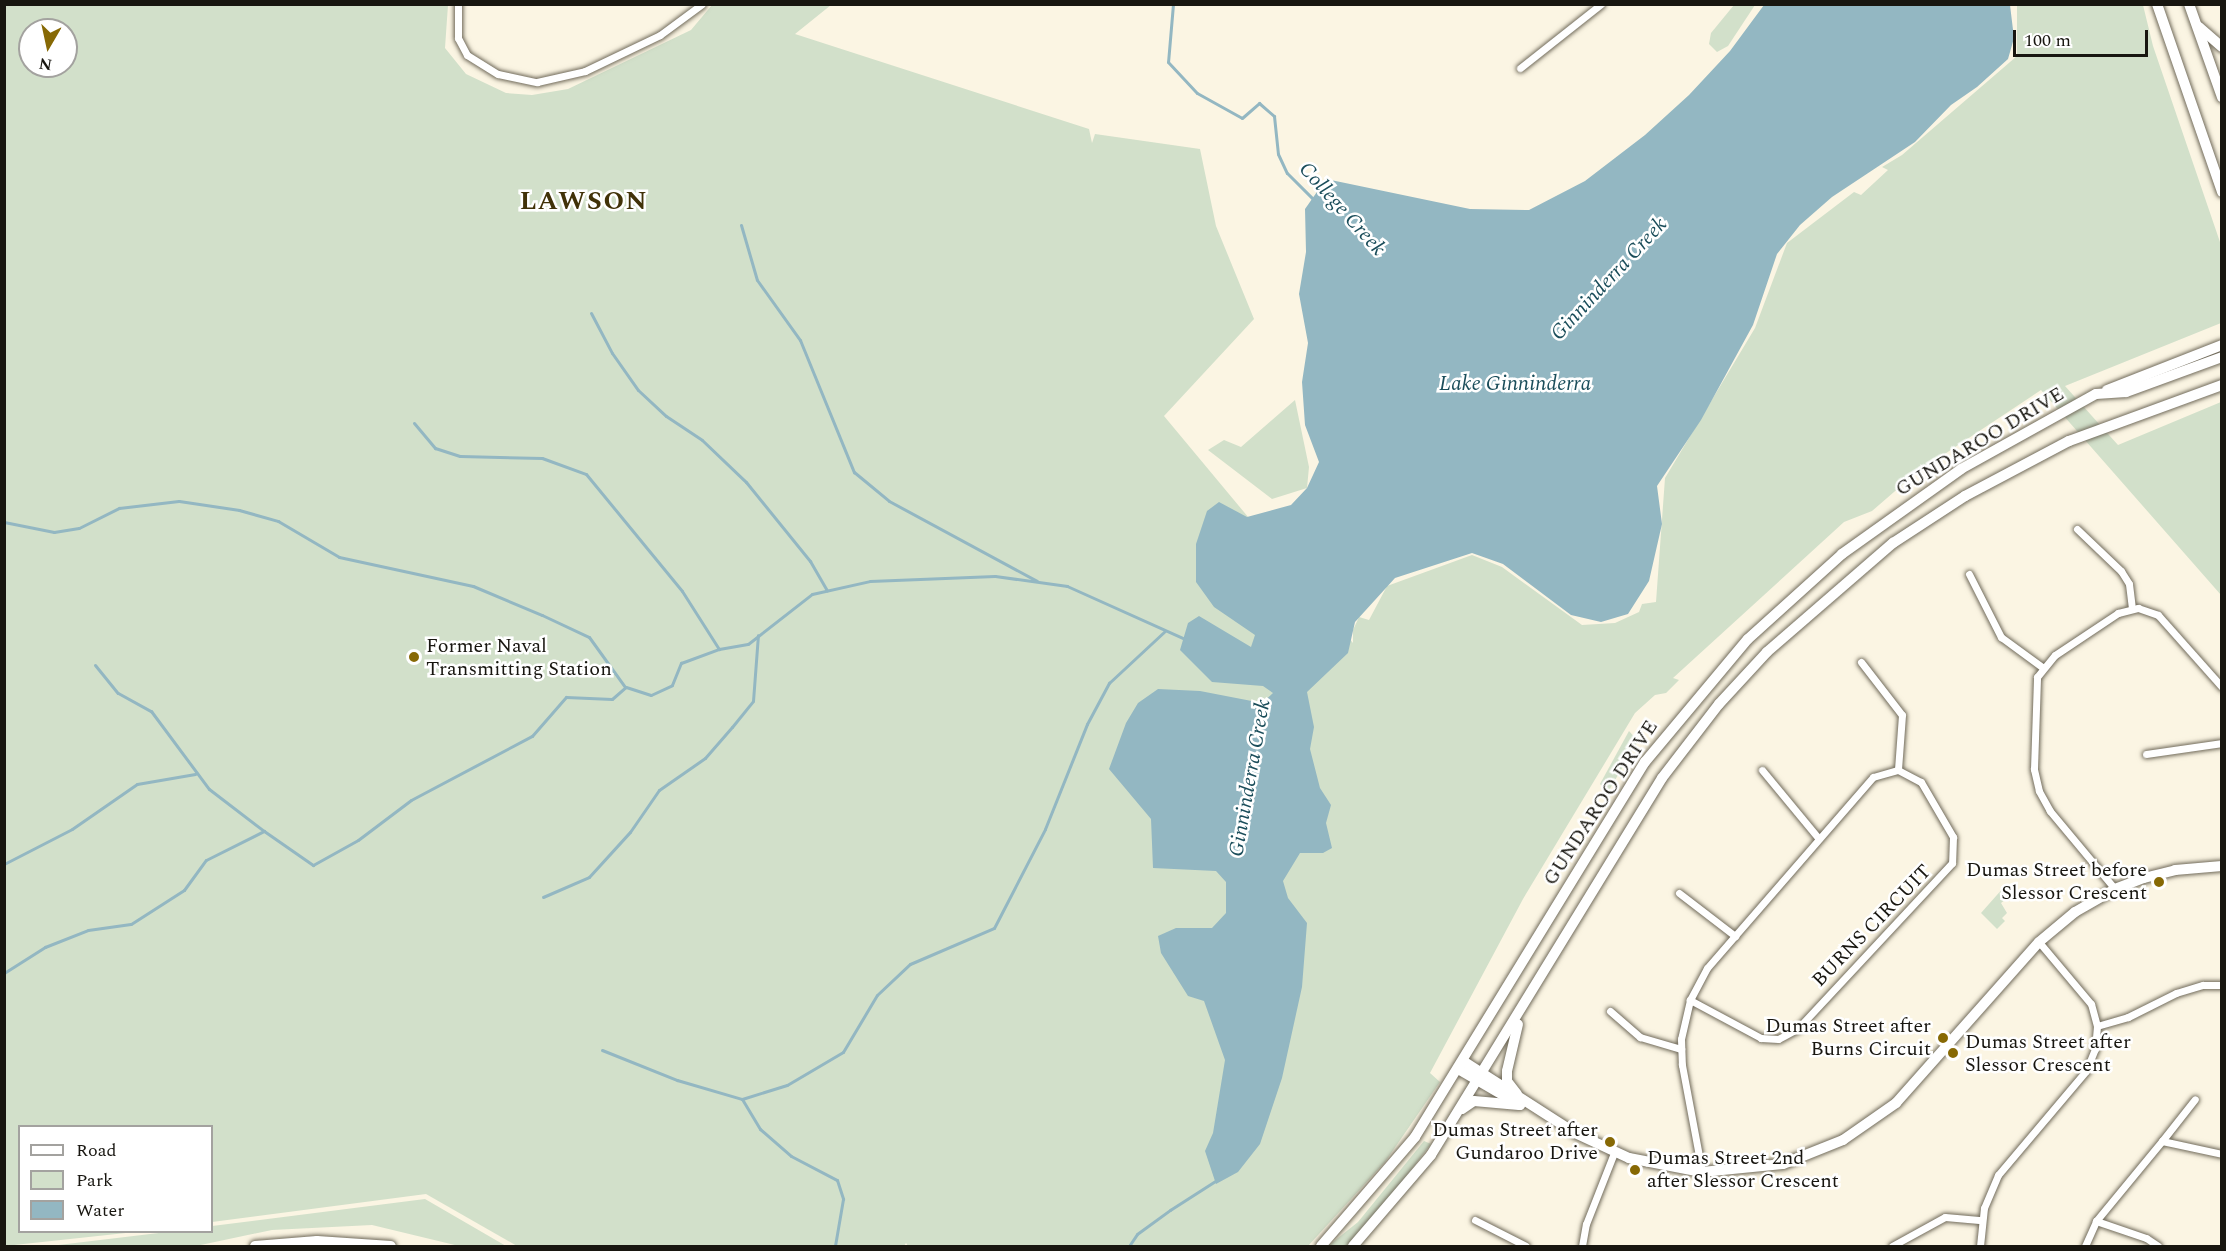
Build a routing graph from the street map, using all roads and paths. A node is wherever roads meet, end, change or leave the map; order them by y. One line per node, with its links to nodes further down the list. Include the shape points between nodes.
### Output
1 (458, 4): 2 (street, via 458,38 467,55 498,74 537,82 585,71 660,35)
2 (702, 4)
3 (1601, 4): 8 (street)
4 (2157, 4): 10 (main road)
5 (2189, 4): 6 (main road)
6 (2196, 24): 7 (main road); 9 (main road)
7 (2222, 46)
8 (1520, 68)
9 (2222, 97)
10 (2222, 192)
11 (2222, 345): 14 (main road)
12 (2222, 357): 14 (main road, GUNDAROO DRIVE, via 2126,392)
13 (2222, 385): 33 (main road, GUNDAROO DRIVE, via 2113,423 2031,459 1893,543 1809,612 1719,704 1662,778)
14 (2096, 394): 37 (main road, GUNDAROO DRIVE, via 1961,469 1894,514 1807,582 1748,639 1645,762)
15 (2077, 529): 17 (street, via 2121,571 2129,584)
16 (1969, 574): 19 (street, via 2001,637)
17 (2132, 608): 19 (street, via 2118,613); 20 (street, via 2158,615)
18 (1861, 662): 24 (street, via 1902,715)
19 (2042, 667): 27 (street, via 2034,689 2034,769 2039,791 2050,811)
20 (2222, 687)
21 (2222, 744): 22 (street)
22 (2146, 754)
23 (1762, 770): 25 (street)
24 (1898, 770): 25 (street, via 1873,777); 32 (street, BURNS CIRCUIT, via 1921,782 1951,832 1955,853 1946,873 1788,1036 1761,1038)
25 (1819, 839): 29 (street)
26 (2222, 866): 27 (main road, via 2172,871)
27 (2115, 889): 30 (main road, via 2075,912)
28 (1679, 893): 29 (street)
29 (1735, 936): 32 (street, via 1707,968)
30 (2039, 942): 35 (street, via 2083,991); 45 (main road, via 1896,1103 1857,1132 1795,1160 1751,1170)
31 (2222, 985): 35 (street, via 2203,985 2175,993 2128,1017)
32 (1690, 1000): 36 (street)
33 (1525, 1004): 38 (main road, GUNDAROO DRIVE); 39 (main road, via 1507,1071 1507,1082)
34 (1610, 1011): 36 (street, via 1640,1037)
35 (2097, 1026): 47 (street, via 2090,1064 2005,1165)
36 (1681, 1049): 45 (street)
37 (1461, 1065): 38 (main road); 51 (main road, GUNDAROO DRIVE, via 1415,1137)
38 (1480, 1076): 39 (main road); 41 (main road, GUNDAROO DRIVE)
39 (1518, 1099): 41 (main road, via 1474,1101); 43 (main road)
40 (2195, 1099): 42 (street)
41 (1458, 1111): 52 (main road, GUNDAROO DRIVE, via 1402,1193)
42 (2162, 1141): 44 (street); 48 (street)
43 (1614, 1153): 45 (main road, via 1658,1166); 54 (street, via 1586,1224)
44 (2222, 1154)
45 (1702, 1172)
46 (1475, 1220): 53 (street)
47 (1982, 1220): 55 (street, via 1945,1217); 56 (street)
48 (2096, 1221): 57 (street); 58 (street)
49 (255, 1246): 50 (main road, via 317,1241)
50 (391, 1246)
51 (1321, 1246)
52 (1353, 1246)
53 (1526, 1246)
54 (1582, 1246)
55 (1892, 1246)
56 (1980, 1246)
57 (2085, 1246)
58 (2158, 1246)

